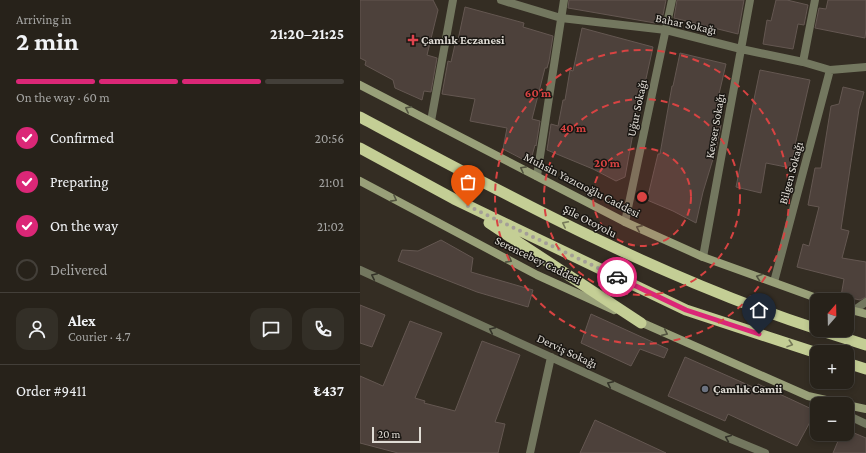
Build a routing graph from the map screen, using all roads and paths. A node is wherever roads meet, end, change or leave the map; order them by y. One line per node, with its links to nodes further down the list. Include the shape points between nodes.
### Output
1 (453, 0): 15 (street)
2 (501, 0): 7 (street, Bahar Sokağı)
3 (564, 0): 7 (street)
4 (672, 0): 8 (street, Uğur Sokağı)
5 (750, 0): 9 (street, Kevser Sokağı)
6 (815, 0): 10 (street)
7 (561, 18): 8 (street, Bahar Sokağı); 17 (street)
8 (666, 30): 9 (street, Bahar Sokağı); 20 (street, Uğur Sokağı)
9 (741, 49): 10 (street, Bahar Sokağı); 21 (street, Kevser Sokağı)
10 (803, 62): 12 (street, Bahar Sokağı)
11 (866, 68): 12 (street, Bahar Sokağı)
12 (830, 70): 23 (street, Bilgen Sokağı)
13 (360, 85): 15 (main road, Muhsin Yazıcıoğlu Caddesi, one-way to 13)
14 (360, 117): 30 (highway, Şile Otoyolu, one-way to 14, via 697,285 600,242)
15 (431, 120): 17 (main road, Muhsin Yazıcıoğlu Caddesi, one-way to 15)
16 (360, 148): 19 (highway)
17 (537, 176): 20 (main road, Muhsin Yazıcıoğlu Caddesi)
18 (360, 181): 29 (main road, Serencebey Caddesi, one-way to 29, via 537,275)
19 (454, 199): 29 (highway); 33 (highway, one-way to 33, via 686,310)
20 (625, 222): 21 (main road, Muhsin Yazıcıoğlu Caddesi, one-way to 20)
21 (703, 257): 23 (main road, Muhsin Yazıcıoğlu Caddesi, one-way to 21)
22 (360, 270): 34 (street, Derviş Sokağı, one-way to 22)
23 (774, 282): 24 (main road, Muhsin Yazıcıoğlu Caddesi)
24 (810, 296)
25 (866, 302): 26 (street)
26 (854, 308)
27 (854, 311): 28 (main road)
28 (866, 314)
29 (641, 323): 37 (main road, Serencebey Caddesi, one-way to 37)
30 (810, 327)
31 (840, 337): 32 (highway, Şile Otoyolu)
32 (866, 345)
33 (810, 351)
34 (551, 357): 43 (street); 44 (street, Derviş Sokağı, one-way to 34)
35 (854, 365): 36 (highway)
36 (866, 369)
37 (808, 396): 38 (main road, Serencebey Caddesi)
38 (812, 397)
39 (854, 406): 40 (main road)
40 (866, 409)
41 (854, 418): 42 (street)
42 (866, 424)
43 (530, 453)
44 (765, 453)

